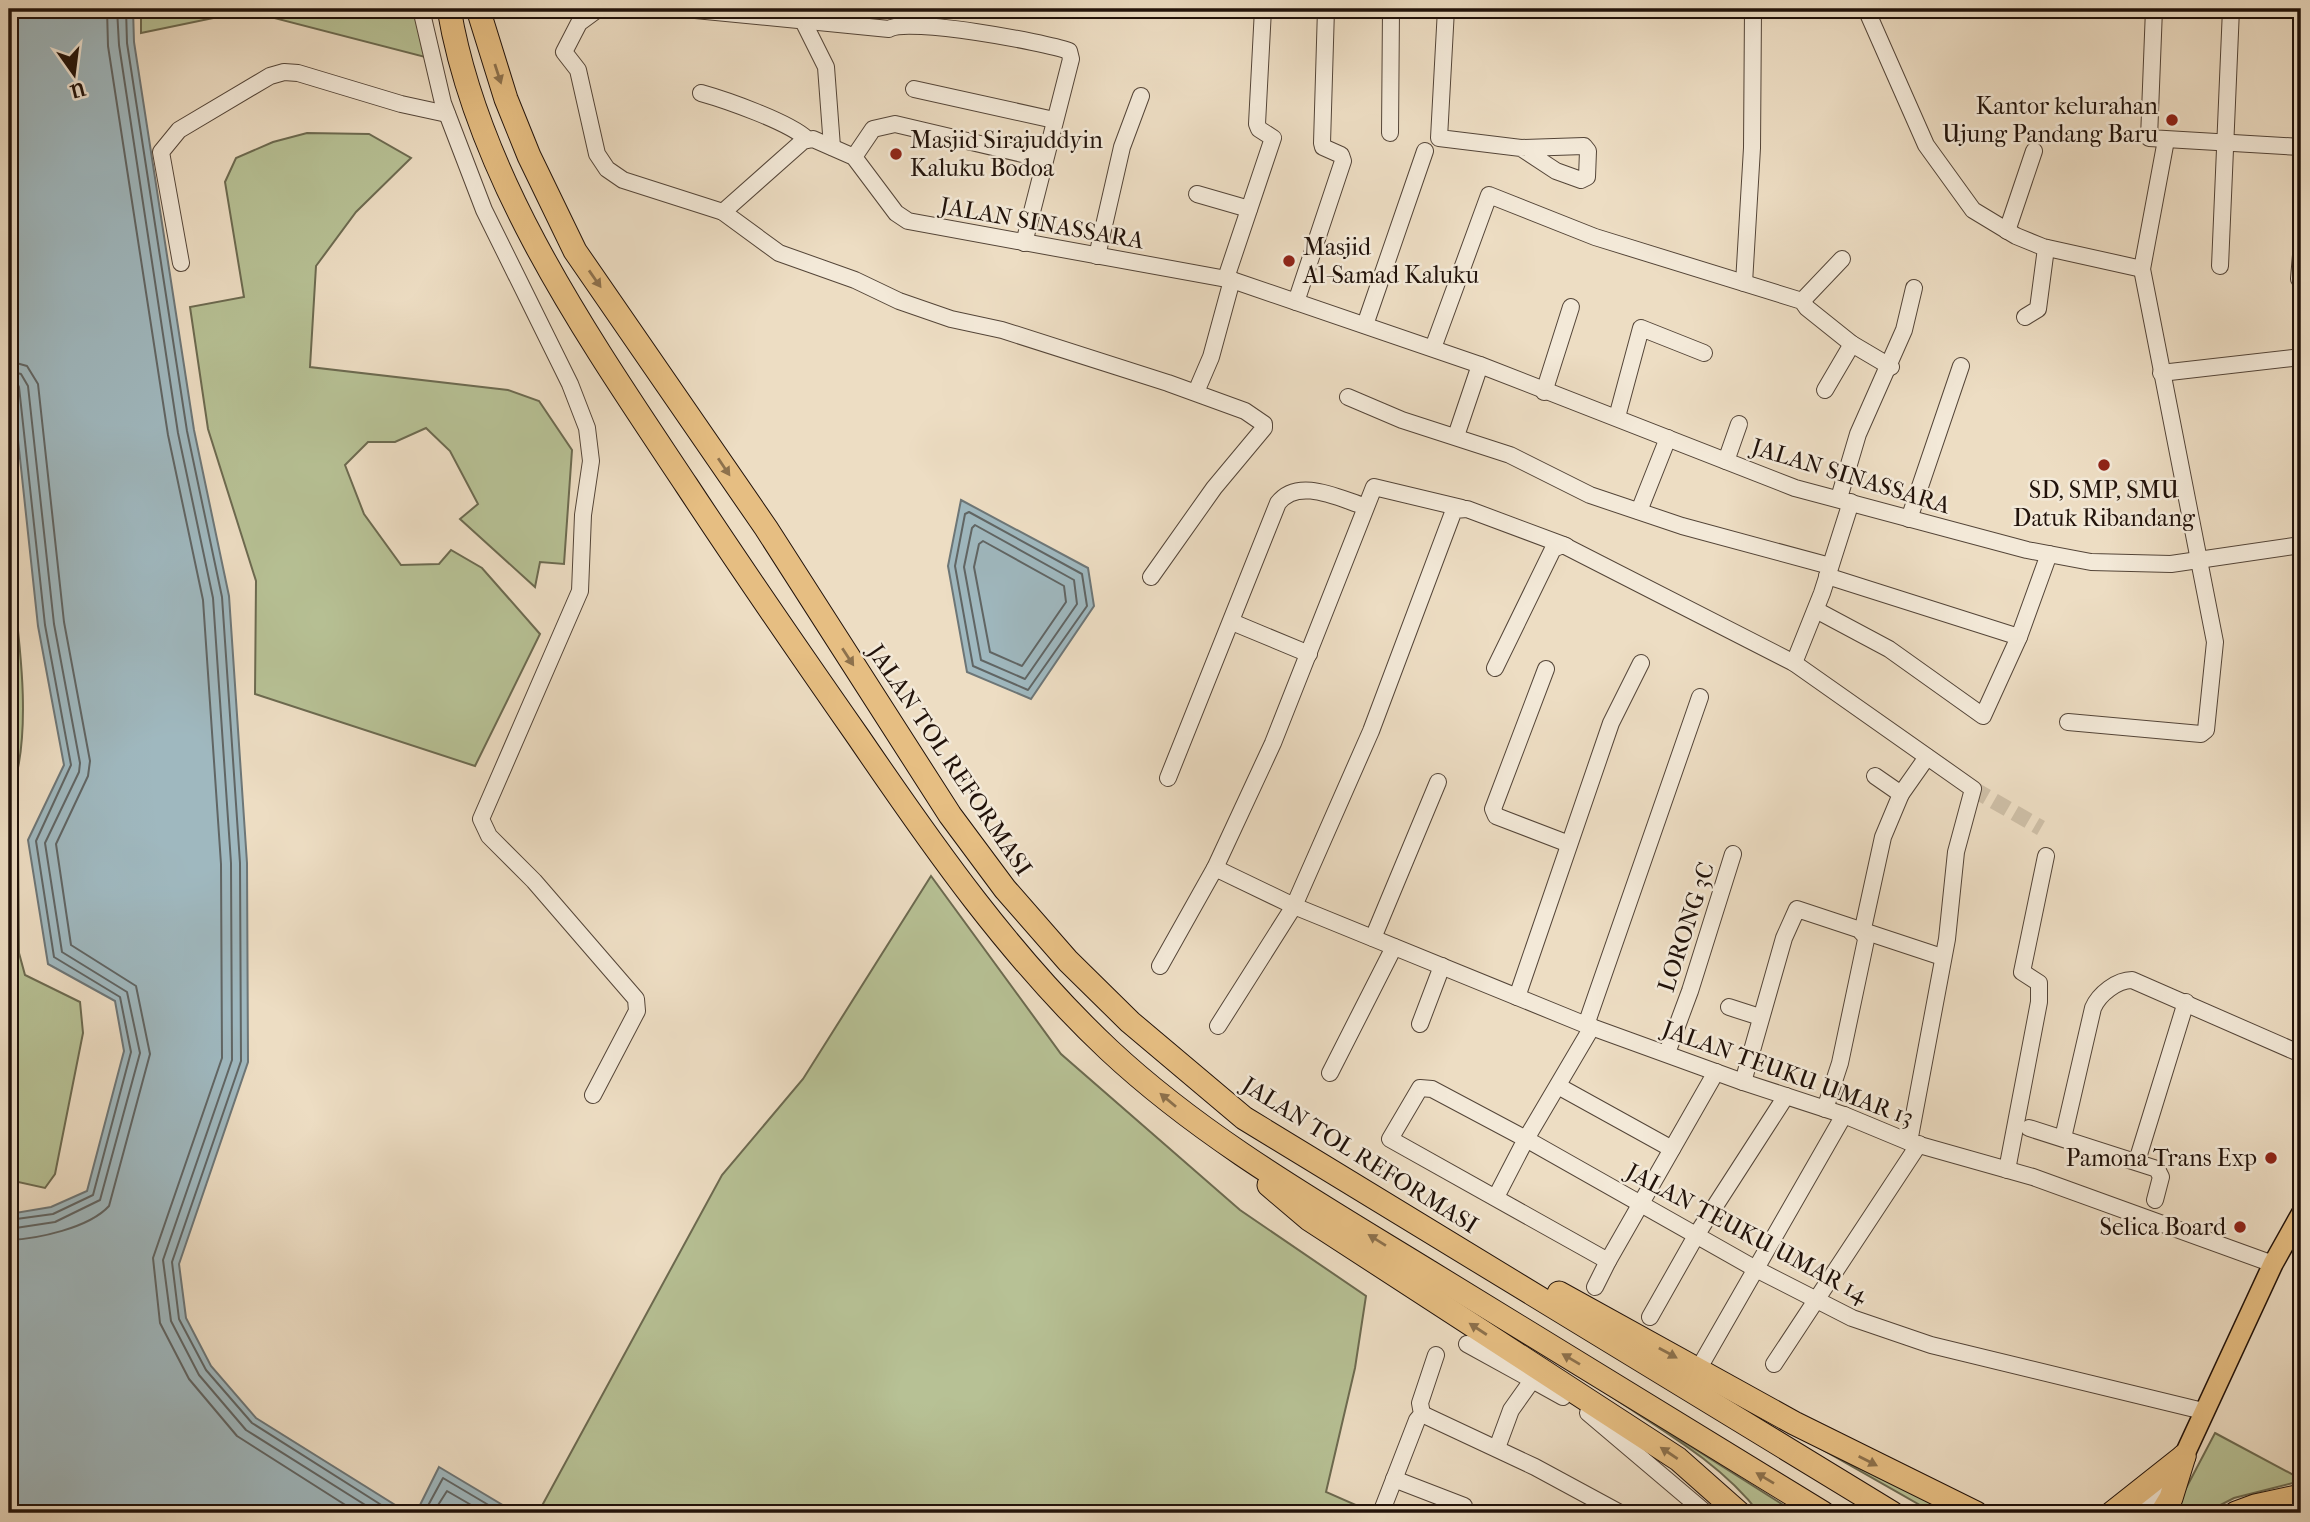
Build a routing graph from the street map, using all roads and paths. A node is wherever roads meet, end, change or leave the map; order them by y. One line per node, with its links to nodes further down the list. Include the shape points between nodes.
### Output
1 (421, 9): 18 (street)
2 (449, 9): 124 (highway, one-way to 2, via 1112,1053 1043,985 926,836 730,552 551,273 489,142 470,92)
3 (478, 9): 123 (highway, JALAN TOL REFORMASI, one-way to 123, via 515,122 576,251 765,528 950,815 1005,889 1068,961 1130,1021)
4 (598, 9): 33 (street, via 579,23 564,52 578,70 602,162 623,180)
5 (685, 9): 14 (street)
6 (1263, 9): 32 (street, via 1257,124 1273,138)
7 (1326, 9): 48 (street, via 1322,144 1343,161)
8 (1391, 9): 20 (street)
9 (1446, 9): 26 (street, via 1439,138)
10 (1753, 9): 45 (street, via 1752,148)
11 (1866, 9): 34 (street, via 1926,145 1973,209)
12 (2154, 9): 22 (street, via 2147,135)
13 (2231, 9): 23 (street)
14 (800, 14): 19 (street, via 889,29 898,24 959,30 1067,50 1071,59); 24 (street, via 826,67)
15 (914, 89): 19 (street)
16 (701, 93): 21 (street, JALAN SINASSARA, via 791,127)
17 (1141, 96): 38 (street, via 1122,147)
18 (447, 114): 40 (street, via 298,73 270,76 179,130 161,152); 119 (street, via 495,234 577,401 590,444 580,591 481,822 636,999 637,1011)
19 (1054, 120): 30 (street)
20 (1390, 133)
21 (807, 139): 24 (street, JALAN SINASSARA); 33 (street)
22 (2165, 141): 23 (street); 42 (street)
23 (2225, 143): 25 (street); 41 (street)
24 (832, 147): 29 (street, JALAN SINASSARA)
25 (2301, 147)
26 (1521, 148)
27 (2034, 151): 34 (street)
28 (1425, 152): 51 (street)
29 (854, 157): 30 (street, via 873,129 895,124); 35 (street, JALAN SINASSARA, via 896,213 908,221)
30 (1044, 159): 35 (street)
31 (1197, 194): 32 (street)
32 (1249, 209): 43 (street)
33 (723, 212): 61 (street, via 779,253 855,280 899,302)
34 (2007, 231): 36 (street)
35 (1024, 243): 38 (street, JALAN SINASSARA)
36 (2046, 248): 42 (street); 50 (street, via 2038,309)
37 (2301, 255): 44 (street)
38 (1097, 256): 43 (street, JALAN SINASSARA)
39 (1842, 259): 47 (street)
40 (181, 263)
41 (2220, 266)
42 (2142, 269): 59 (street)
43 (1229, 279): 48 (street, JALAN SINASSARA); 61 (street, via 1211,357)
44 (2300, 279)
45 (1744, 284): 47 (street); 53 (street, via 1595,237 1489,195)
46 (1914, 288): 58 (street)
47 (1802, 301): 52 (street)
48 (1296, 302): 51 (street, JALAN SINASSARA)
49 (1571, 307): 62 (street)
50 (2025, 317)
51 (1365, 325): 53 (street, JALAN SINASSARA)
52 (1852, 344): 58 (street); 60 (street)
53 (1433, 348): 56 (street, JALAN SINASSARA)
54 (1704, 353): 64 (street, via 1641,328)
55 (2301, 358): 59 (street)
56 (1480, 365): 62 (street, JALAN SINASSARA); 66 (street)
57 (1961, 366): 73 (street)
58 (1891, 367): 69 (street, via 1858,434)
59 (2161, 373): 77 (street)
60 (1825, 390)
61 (1196, 392): 79 (street, via 1245,411 1265,426)
62 (1544, 392): 64 (street, JALAN SINASSARA)
63 (1348, 397): 66 (street)
64 (1617, 417): 67 (street, JALAN SINASSARA)
65 (1739, 424): 68 (street)
66 (1456, 436): 72 (street, via 1510,455 1590,495)
67 (1668, 438): 68 (street, JALAN SINASSARA); 72 (street)
68 (1726, 461): 69 (street, JALAN SINASSARA, via 1795,488)
69 (1845, 500): 73 (street, JALAN SINASSARA); 78 (street)
70 (1364, 506): 71 (street, via 1374,487); 81 (street, via 1309,490 1286,493 1278,503); 83 (street)
71 (1457, 510): 75 (street); 99 (street, via 1371,731)
72 (1639, 511): 78 (street)
73 (1909, 519): 76 (street, JALAN SINASSARA)
74 (2301, 545): 77 (street, JALAN SINASSARA)
75 (1566, 546): 85 (street); 86 (street, via 1553,549)
76 (2049, 554): 77 (street, JALAN SINASSARA, via 2091,562); 82 (street)
77 (2200, 562): 89 (street, via 2216,650 2205,732)
78 (1829, 571): 80 (street); 82 (street)
79 (1150, 577)
80 (1816, 610): 82 (street, via 1889,649 1982,716); 85 (street)
81 (1232, 622): 83 (street); 92 (street)
82 (2019, 637)
83 (1308, 654): 98 (street)
84 (1641, 663): 95 (street, via 1611,723)
85 (1794, 663): 90 (street)
86 (1495, 668)
87 (1546, 670): 95 (street, via 1493,809 1496,816)
88 (1700, 697): 112 (street)
89 (2068, 722)
90 (1927, 757): 94 (street); 103 (street, via 1973,789 1956,852)
91 (1875, 776): 94 (street)
92 (1168, 778)
93 (1438, 782): 101 (street)
94 (1901, 794): 100 (street, via 1883,837)
95 (1569, 844): 106 (street)
96 (1733, 854): 113 (street, LORONG 3C)
97 (2046, 856): 131 (street, via 2022,972 2039,983 2039,1002)
98 (1215, 868): 99 (street, JALAN TEUKU UMAR 13); 104 (street)
99 (1294, 906): 101 (street, JALAN TEUKU UMAR 13); 111 (street)
100 (1865, 934): 103 (street); 109 (street, via 1797,909); 121 (street, via 1840,1063)
101 (1373, 938): 102 (street, JALAN TEUKU UMAR 13)
102 (1394, 947): 105 (street, JALAN TEUKU UMAR 13); 116 (street)
103 (1942, 957): 128 (street)
104 (1160, 966)
105 (1442, 966): 106 (street, JALAN TEUKU UMAR 13); 110 (street)
106 (1517, 997): 112 (street, JALAN TEUKU UMAR 13)
107 (2186, 1003): 114 (street); 126 (street, via 2127,980 2100,997 2092,1008); 130 (street)
108 (1729, 1007): 109 (street)
109 (1760, 1017): 117 (street)
110 (1420, 1024)
111 (1218, 1026)
112 (1589, 1026): 113 (street, JALAN TEUKU UMAR 13); 118 (street)
113 (1667, 1053): 115 (street, JALAN TEUKU UMAR 13)
114 (2301, 1054)
115 (1716, 1072): 117 (street, JALAN TEUKU UMAR 13); 129 (street)
116 (1330, 1073)
117 (1743, 1082): 120 (street, JALAN TEUKU UMAR 13)
118 (1558, 1086): 127 (street); 129 (street)
119 (593, 1095)
120 (1786, 1096): 121 (street, JALAN TEUKU UMAR 13); 136 (street)
121 (1825, 1109): 122 (street, JALAN TEUKU UMAR 13)
122 (1844, 1115): 128 (street, JALAN TEUKU UMAR 13); 139 (street)
123 (1244, 1118): 161 (highway, JALAN TOL REFORMASI); 162 (highway, one-way to 162, via 1794,1423)
124 (1199, 1125): 159 (highway, one-way to 124, via 1678,1459 1309,1219); 160 (highway, one-way to 124)
125 (2029, 1128): 126 (street)
126 (2063, 1138): 130 (street)
127 (1526, 1139): 132 (street); 132 (street, JALAN TEUKU UMAR 14, via 1424,1087 1390,1139); 134 (street, JALAN TEUKU UMAR 14)
128 (1914, 1143): 131 (street, JALAN TEUKU UMAR 13); 141 (street)
129 (1672, 1149): 134 (street)
130 (2137, 1161): 133 (street, via 2160,1171)
131 (2007, 1170): 138 (street, JALAN TEUKU UMAR 13)
132 (1496, 1197): 137 (street)
133 (2155, 1200)
134 (1640, 1204): 136 (street, JALAN TEUKU UMAR 14); 137 (street)
135 (2301, 1214): 138 (main road)
136 (1697, 1234): 139 (street, JALAN TEUKU UMAR 14); 142 (street)
137 (1608, 1261): 140 (street)
138 (2273, 1264): 148 (main road)
139 (1754, 1268): 141 (street, JALAN TEUKU UMAR 14); 145 (street)
140 (1595, 1287)
141 (1814, 1300): 146 (street); 148 (street, JALAN TEUKU UMAR 14, via 1931,1345)
142 (1650, 1317)
143 (1467, 1344): 147 (street)
144 (1436, 1355): 149 (street, via 1420,1403)
145 (1703, 1361)
146 (1774, 1364)
147 (1534, 1379): 150 (street, via 1511,1410); 158 (street, via 1605,1425)
148 (2203, 1411): 151 (main road)
149 (1422, 1415): 150 (street); 152 (street)
150 (1497, 1448): 157 (street)
151 (2184, 1456): 163 (highway); 164 (street); 165 (highway)
152 (1394, 1479): 154 (street); 156 (street)
153 (2301, 1496): 155 (highway)
154 (1464, 1506)
155 (2246, 1509)
156 (1381, 1513)
157 (1619, 1513)
158 (1706, 1513)
159 (1739, 1513)
160 (1823, 1513)
161 (1892, 1513)
162 (1976, 1513)
163 (2112, 1513)
164 (2145, 1513)
165 (2162, 1513)

